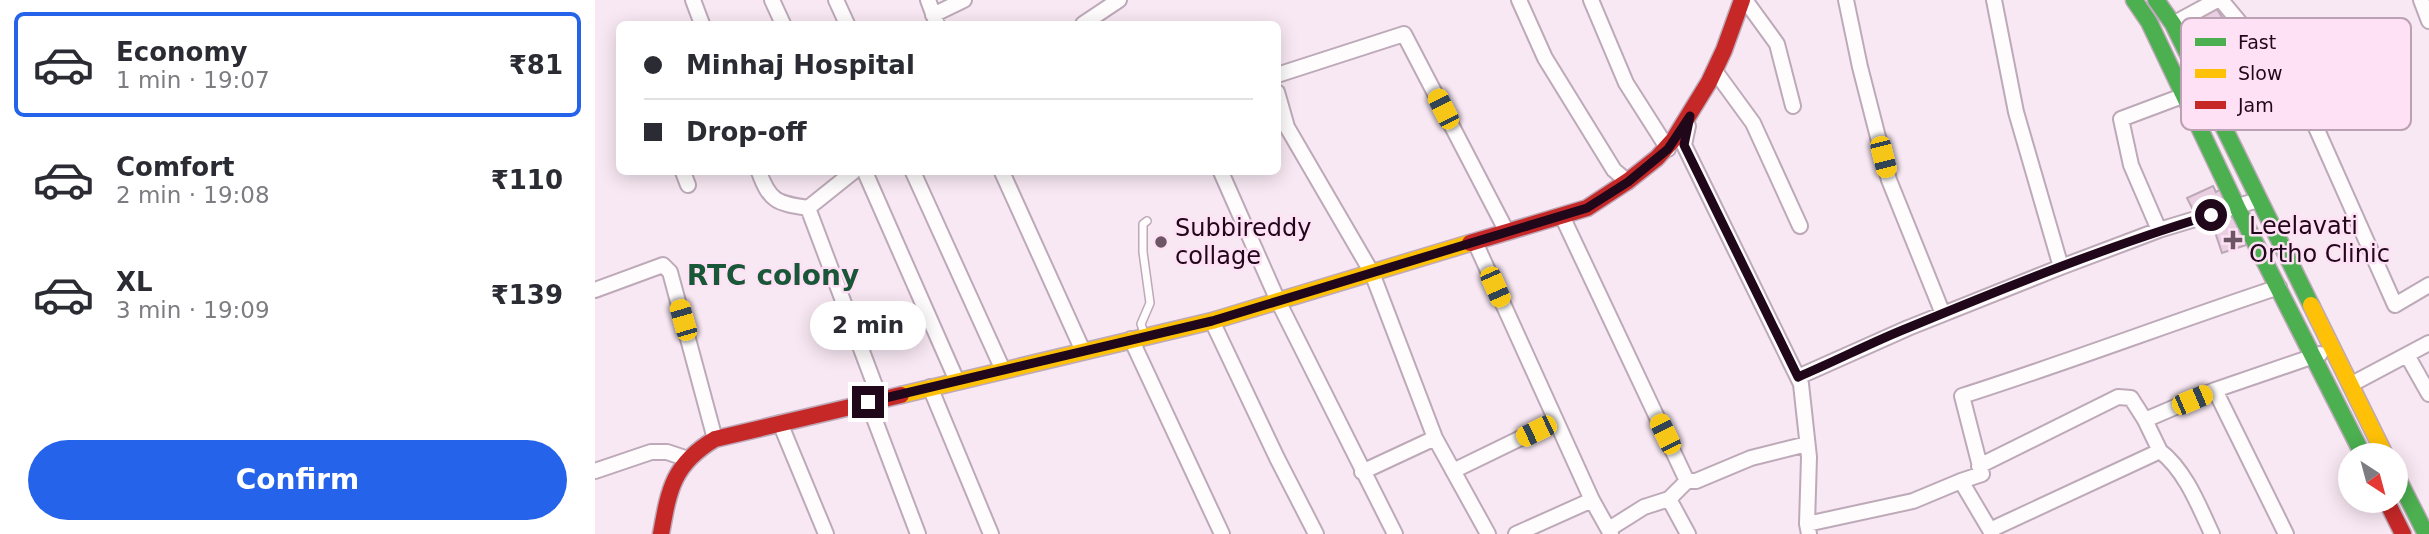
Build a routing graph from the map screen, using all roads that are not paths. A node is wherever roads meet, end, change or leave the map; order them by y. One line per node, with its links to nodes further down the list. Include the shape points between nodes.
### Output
1 (693, 0): 21 (street)
2 (772, 0): 22 (street)
3 (836, 0): 23 (street)
4 (928, 0): 19 (street)
5 (964, 0): 19 (street)
6 (1119, 0): 18 (street)
7 (1519, 0): 44 (street, via 1545,58 1614,170)
8 (1591, 0): 37 (street, via 1626,83)
9 (1743, 0): 27 (main road); 32 (street, via 1777,44)
10 (1846, 0): 60 (street, via 1889,180)
11 (1994, 0): 54 (street, via 2016,112)
12 (2156, 0): 25 (main road)
13 (2219, 0): 16 (street); 17 (street)
14 (2421, 0): 24 (street)
15 (2140, 2): 29 (main road)
16 (2184, 18)
17 (2234, 18)
18 (1102, 19)
19 (935, 20)
20 (2181, 20): 25 (street)
21 (701, 21)
22 (782, 21)
23 (846, 21)
24 (2429, 21)
25 (2173, 24): 26 (main road)
26 (2181, 41)
27 (1715, 71): 33 (main road); 50 (street, via 1753,123)
28 (1281, 74): 52 (street, via 1404,34)
29 (2181, 87)
30 (2181, 96): 51 (street, via 2121,118 2131,164)
31 (1281, 106): 55 (street, via 1287,127)
32 (1793, 106)
33 (1690, 116): 37 (main road); 69 (street, via 1684,145)
34 (2201, 130): 46 (main road)
35 (2224, 130): 45 (main road)
36 (2317, 130): 56 (street, via 2395,305)
37 (1668, 149): 44 (main road)
38 (760, 175): 47 (street, via 767,193 785,204)
39 (849, 175): 47 (street)
40 (866, 175): 70 (street)
41 (914, 175): 68 (street)
42 (1003, 175): 65 (street)
43 (1222, 175): 59 (street)
44 (1628, 182): 48 (main road, via 1587,208)
45 (2258, 200): 46 (street); 64 (main road)
46 (2237, 207): 51 (street); 57 (main road)
47 (808, 208): 75 (street)
48 (1562, 216): 52 (main road); 90 (street)
49 (1147, 221): 62 (lane, via 1143,224 1143,252 1150,303)
50 (1800, 226)
51 (2159, 230): 54 (street)
52 (1507, 232): 53 (main road)
53 (1475, 242): 55 (main road); 77 (street)
54 (2061, 267): 60 (street)
55 (1372, 273): 59 (main road); 79 (street)
56 (2429, 285)
57 (2279, 287): 67 (main road); 86 (street, via 1962,396)
58 (595, 290): 80 (street, via 663,265 670,272)
59 (1278, 301): 61 (main road); 89 (street)
60 (1943, 314): 69 (street)
61 (1212, 321): 62 (main road); 105 (street)
62 (1138, 338): 65 (main road); 104 (street)
63 (2429, 343): 66 (street)
64 (2333, 350): 67 (street); 71 (main road)
65 (1083, 351): 68 (main road)
66 (2407, 355): 71 (street); 74 (street)
67 (2313, 356): 73 (street); 81 (main road)
68 (1003, 370): 70 (main road)
69 (1798, 377): 83 (street)
70 (957, 381): 72 (main road)
71 (2350, 385): 82 (main road)
72 (930, 387): 75 (main road); 103 (street)
73 (2215, 390): 76 (street); 110 (street)
74 (2429, 394)
75 (874, 401): 78 (main road); 102 (street)
76 (2145, 420): 84 (street); 86 (street, via 2131,398 2119,397)
77 (1556, 421): 88 (street); 94 (street)
78 (780, 423): 80 (main road); 101 (street)
79 (1435, 438): 88 (street); 89 (street)
80 (715, 439): 85 (main road)
81 (2357, 443)
82 (2379, 443)
83 (1807, 444): 90 (street); 96 (street)
84 (2159, 451): 98 (street); 99 (street, via 2169,458 2189,489)
85 (685, 458): 87 (street, via 651,452); 100 (main road, via 675,474)
86 (1979, 466): 91 (street, via 1982,474)
87 (595, 471)
88 (1453, 471): 107 (street)
89 (1362, 472): 106 (street)
90 (1688, 481): 92 (street)
91 (1961, 481): 96 (street, via 1913,501); 98 (street)
92 (1669, 499): 97 (street, via 1644,508); 109 (street)
93 (2408, 499): 112 (main road)
94 (1592, 500): 97 (street); 108 (street)
95 (2392, 513): 111 (main road)
96 (1808, 529)
97 (1610, 531)
98 (1991, 532)
99 (2208, 533)
100 (661, 534)
101 (826, 534)
102 (918, 534)
103 (991, 534)
104 (1222, 534)
105 (1317, 534)
106 (1395, 534)
107 (1488, 534)
108 (1516, 534)
109 (1688, 534)
110 (2286, 534)
111 (2403, 534)
112 (2425, 534)

